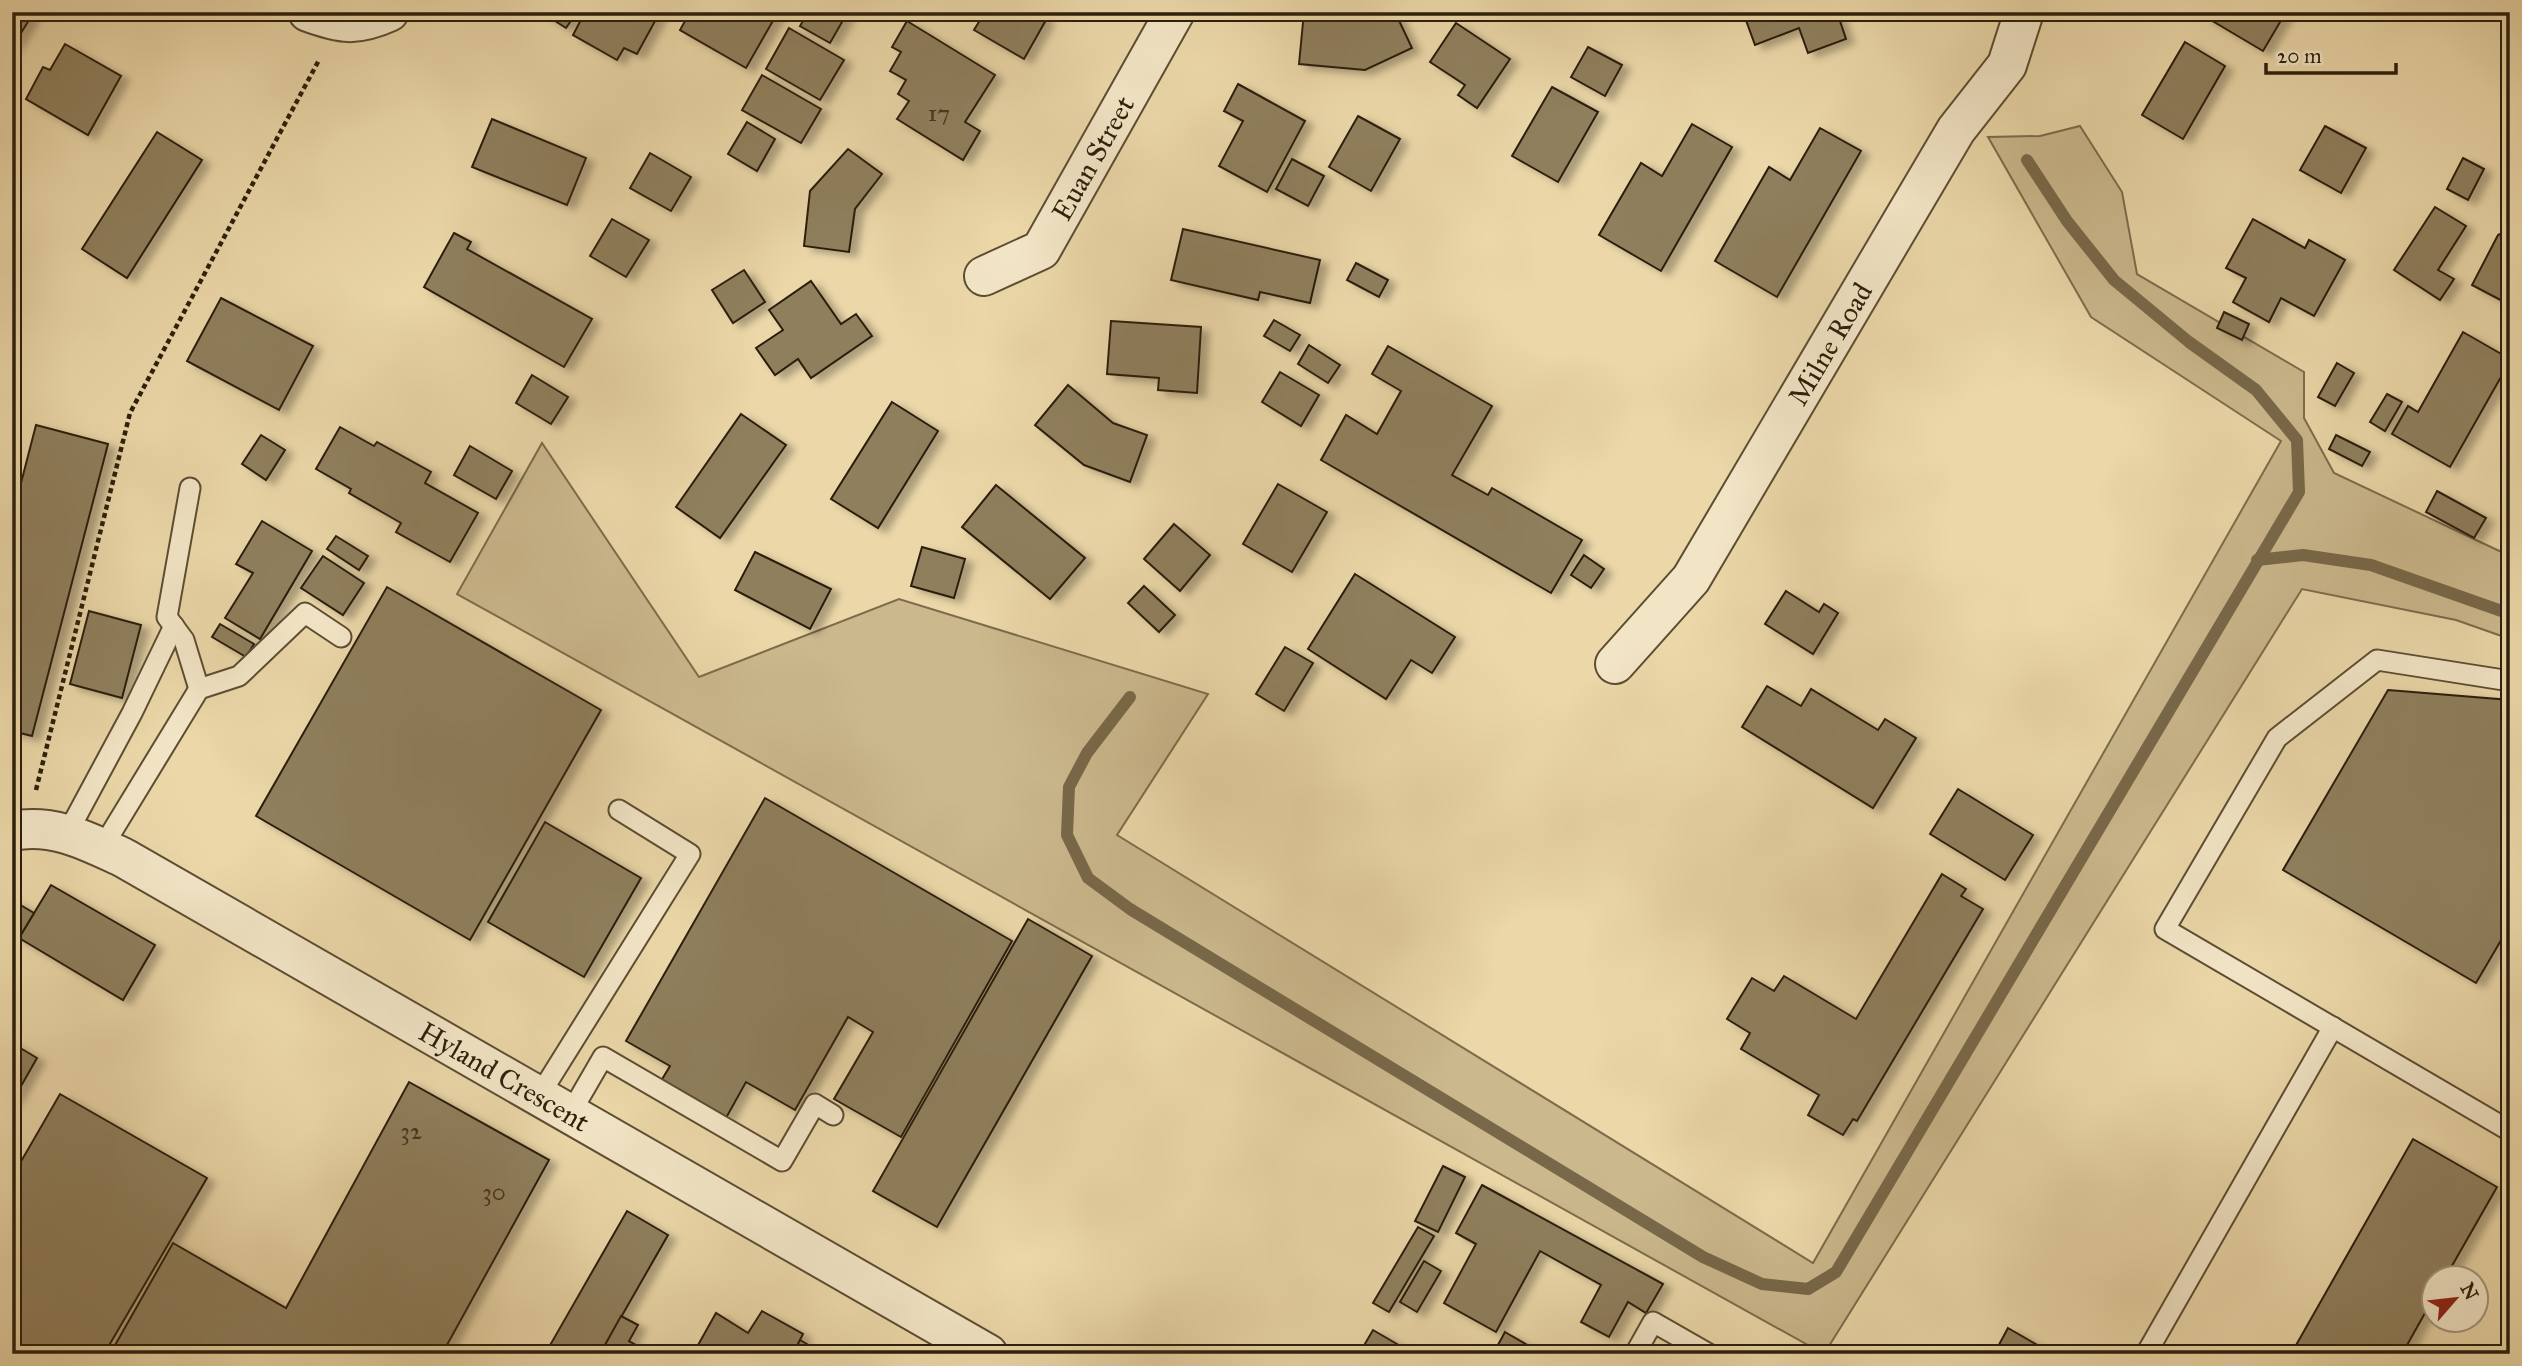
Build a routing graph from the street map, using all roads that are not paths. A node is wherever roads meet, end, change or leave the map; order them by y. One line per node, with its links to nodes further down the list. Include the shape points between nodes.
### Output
1 (1175, 12): 3 (street, Euan Street, via 1041,250)
2 (2025, 12): 7 (street, Milne Road, via 2007,65 1956,130 1691,579)
3 (984, 276)
4 (190, 488): 5 (lane, via 167,617)
5 (174, 626): 9 (lane, via 184,640); 12 (lane)
6 (341, 637): 9 (lane, via 305,613 239,676)
7 (1615, 664)
8 (2510, 681): 14 (lane, via 2377,660 2277,738 2165,929)
9 (199, 689): 13 (lane)
10 (619, 810): 15 (lane, via 690,854)
11 (19, 829): 12 (street, Hyland Crescent)
12 (68, 832): 13 (street, Hyland Crescent)
13 (102, 848): 15 (street, Hyland Crescent)
14 (2333, 1027): 17 (lane); 21 (lane)
15 (554, 1105): 16 (lane, via 603,1057 782,1161 815,1104); 18 (street, Hyland Crescent)
16 (833, 1115)
17 (2510, 1131)
18 (988, 1354)
19 (1635, 1354): 20 (lane, via 1654,1322)
20 (1709, 1354)
21 (2146, 1354)

